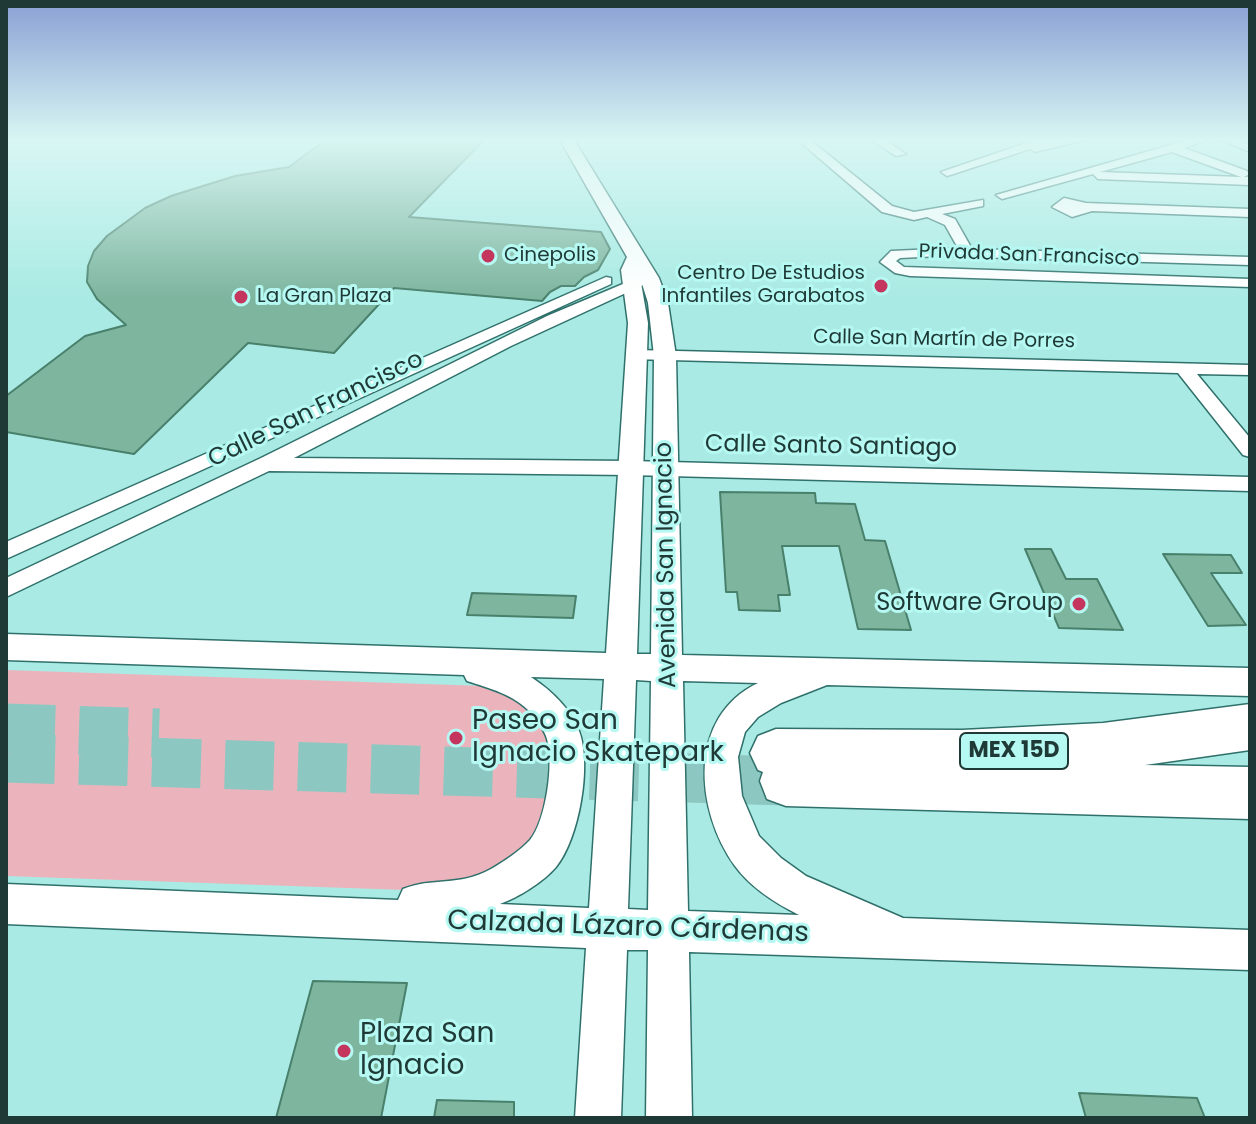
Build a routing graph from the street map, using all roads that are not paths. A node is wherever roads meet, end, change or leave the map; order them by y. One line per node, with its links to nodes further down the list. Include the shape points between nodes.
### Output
1 (595, 192): 14 (street, Avenida San Ignacio)
2 (867, 192): 9 (street, Privada San Francisco, via 887,209)
3 (1012, 192): 5 (street)
4 (1021, 192): 7 (street, via 1073,213 1084,212 1084,207)
5 (1002, 195)
6 (979, 203): 8 (street, Privada San Francisco)
7 (1250, 213)
8 (931, 214): 9 (street, Privada San Francisco); 11 (street, via 950,222)
9 (914, 216): 10 (street, via 932,234)
10 (940, 252): 11 (street, Privada San Francisco); 15 (street, Privada San Francisco, via 896,254 887,262 910,272)
11 (967, 252): 12 (street, Privada San Francisco)
12 (1067, 255): 13 (street, Privada San Francisco); 15 (street)
13 (1250, 261)
14 (638, 271): 17 (street, Avenida San Ignacio); 18 (street, Avenida San Ignacio, via 660,318); 21 (street, Calle San Francisco); 22 (street, Calle San Francisco)
15 (1082, 278): 16 (street, Privada San Francisco)
16 (1250, 283)
17 (636, 355): 18 (street, Calle San Martín de Porres); 25 (street, Avenida San Ignacio)
18 (665, 356): 19 (street, Calle San Martín de Porres); 26 (street, Avenida San Ignacio)
19 (1183, 368): 20 (street, Calle San Martín de Porres); 23 (street)
20 (1250, 370)
21 (394, 374): 22 (street); 28 (street, Calle San Francisco)
22 (423, 384): 24 (street, Calle San Francisco)
23 (1250, 451)
24 (266, 464): 25 (street, Calle Santo Santiago); 29 (street, Calle San Francisco)
25 (630, 468): 26 (street, Calle Santo Santiago); 34 (street, Avenida San Ignacio)
26 (666, 469): 27 (street, Calle Santo Santiago); 35 (street, Avenida San Ignacio)
27 (1250, 484)
28 (128, 495): 29 (street); 30 (street, Calle San Francisco)
29 (143, 520): 31 (street, Calle San Francisco)
30 (6, 551)
31 (6, 588)
32 (6, 647): 33 (street)
33 (449, 661): 34 (street); 41 (street, via 512,682 542,702 564,735 561,816 543,853 503,884 455,903 250,903)
34 (619, 666): 35 (street); 42 (street, Avenida San Ignacio)
35 (668, 668): 36 (street); 43 (street, Avenida San Ignacio)
36 (834, 672): 37 (street); 44 (street, via 782,687 745,708 728,733 719,767 726,806 748,852 791,890)
37 (1250, 682)
38 (1250, 727): 39 (highway, MEX 15D, via 1103,747 781,767)
39 (1250, 793)
40 (6, 904): 41 (street, Calzada Lázaro Cárdenas)
41 (226, 913): 42 (street, Calzada Lázaro Cárdenas)
42 (610, 929): 43 (street, Calzada Lázaro Cárdenas); 46 (street, Avenida San Ignacio)
43 (669, 931): 44 (street, Calzada Lázaro Cárdenas); 47 (street, Avenida San Ignacio)
44 (903, 938): 45 (street, Calzada Lázaro Cárdenas)
45 (1250, 950)
46 (598, 1118)
47 (669, 1118)

